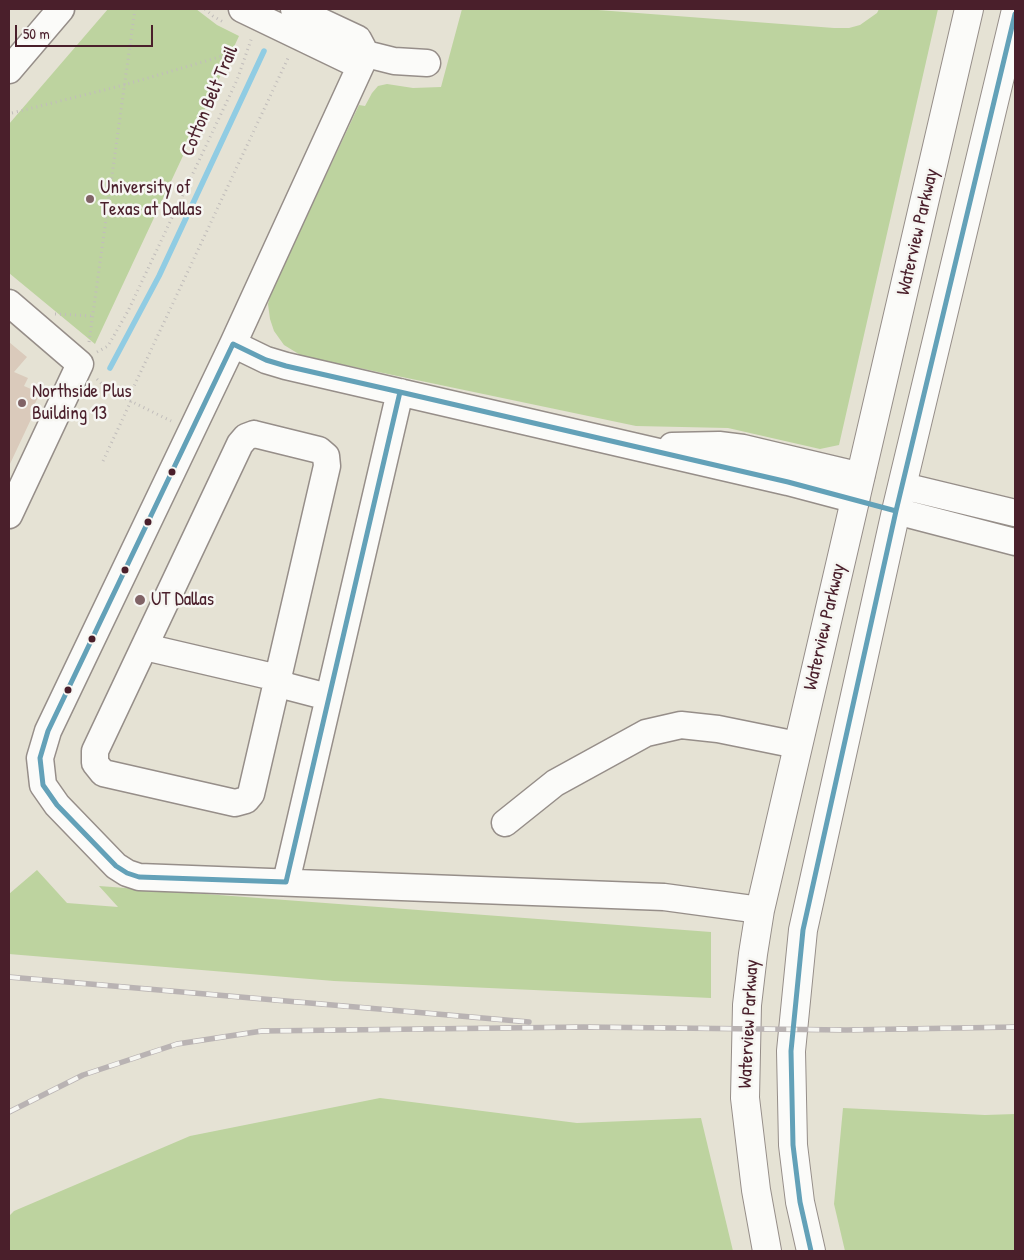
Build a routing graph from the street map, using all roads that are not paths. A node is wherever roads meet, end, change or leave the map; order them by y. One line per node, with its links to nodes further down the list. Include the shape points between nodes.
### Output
1 (61, 9): 8 (street)
2 (294, 9): 6 (street, via 358,39)
3 (969, 9): 12 (main road, Waterview Parkway)
4 (1015, 14): 13 (main road)
5 (249, 20): 6 (street, via 348,60)
6 (366, 54): 7 (street, via 394,61); 10 (street)
7 (427, 63)
8 (9, 70)
9 (9, 303): 15 (street, via 80,364)
10 (233, 344): 11 (street, via 266,360); 22 (street, via 48,731 40,758 42,785 57,805 116,866 127,873)
11 (400, 392): 12 (street, via 649,450); 19 (street)
12 (859, 488): 13 (main road); 20 (main road, Waterview Parkway)
13 (899, 499): 14 (street); 16 (street); 25 (main road, via 803,930 791,1051 793,1136 800,1202)
14 (1015, 513)
15 (9, 515)
16 (1015, 542)
17 (145, 647): 18 (street); 18 (street, via 95,751 95,763 103,773 235,803 246,800); 18 (street, via 240,444 254,434 319,450 326,456 327,466)
18 (278, 678): 19 (street, via 289,674)
19 (330, 690): 22 (street)
20 (797, 745): 21 (street, via 681,725 646,733 555,783); 23 (main road, Waterview Parkway)
21 (505, 824)
22 (286, 882): 23 (street, via 664,897)
23 (760, 910): 24 (main road, Waterview Parkway, via 747,1005 745,1098)
24 (767, 1251)
25 (811, 1251)

